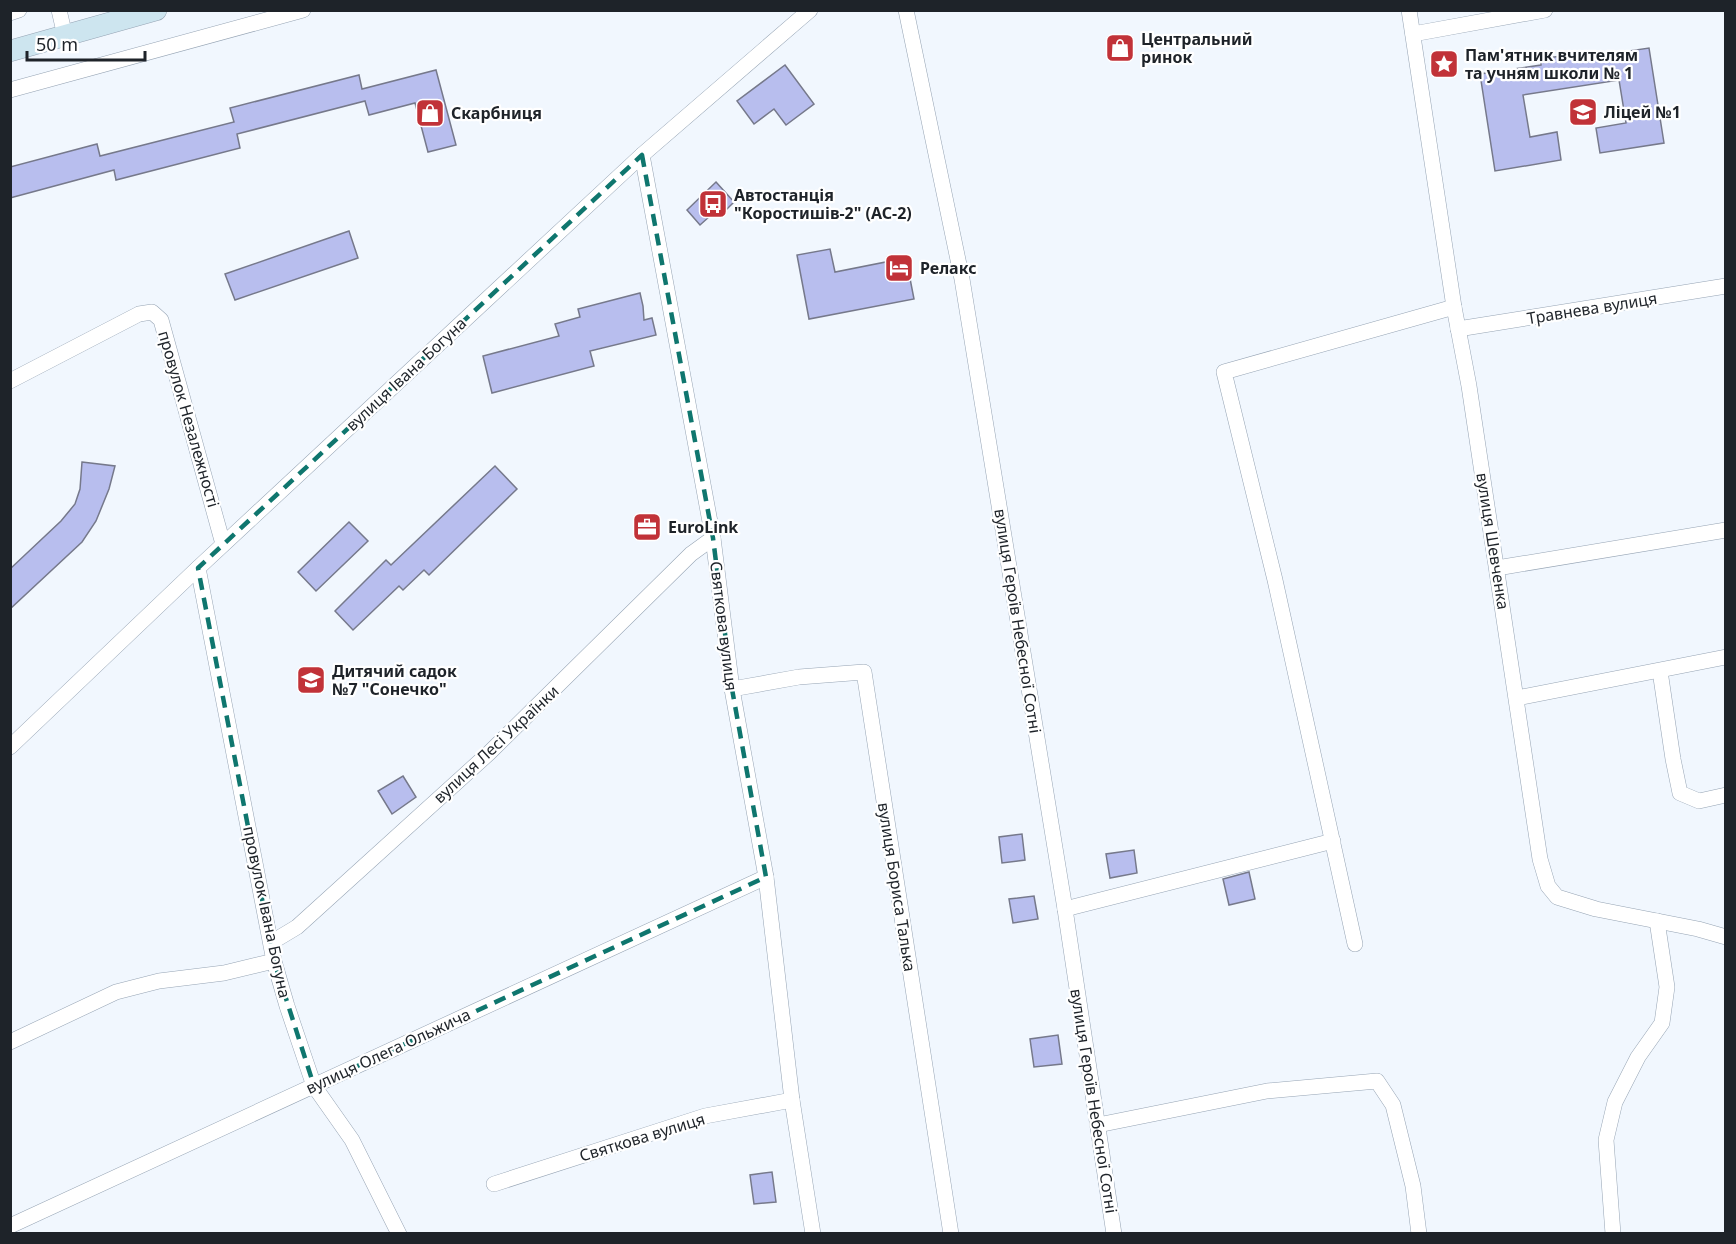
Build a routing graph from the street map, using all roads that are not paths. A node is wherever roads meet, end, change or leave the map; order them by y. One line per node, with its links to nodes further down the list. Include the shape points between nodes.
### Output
1 (19, 10): 9 (street)
2 (58, 10): 11 (street)
3 (156, 10): 11 (main road)
4 (303, 10): 13 (street)
5 (810, 10): 14 (street, вулиця Івана Богуна)
6 (906, 10): 32 (street, вулиця Героїв Небесної Сотні, via 962,279)
7 (1409, 10): 10 (street, вулиця Шевченка)
8 (1545, 10): 10 (street)
9 (10, 13)
10 (1413, 34): 16 (street, вулиця Шевченка)
11 (65, 36): 12 (main road)
12 (10, 51)
13 (10, 90)
14 (642, 155): 20 (street, Святкова вулиця); 21 (street, вулиця Івана Богуна)
15 (1725, 286): 17 (street, Травнева вулиця)
16 (1454, 307): 17 (street, вулиця Шевченка); 30 (street, via 1224,372)
17 (1458, 329): 23 (street, вулиця Шевченка)
18 (10, 381): 21 (street, провулок Незалежності, via 139,314 152,312 161,320)
19 (1725, 530): 23 (street)
20 (713, 538): 26 (street, Святкова вулиця); 35 (street, вулиця Лесі Українки, via 691,554 489,753 297,927)
21 (223, 544): 22 (street, вулиця Івана Богуна)
22 (198, 568): 28 (street, вулиця Івана Богуна); 35 (street, провулок Івана Богуна)
23 (1497, 568): 27 (street, вулиця Шевченка)
24 (1725, 657): 25 (street)
25 (1660, 670): 27 (street); 29 (street, via 1680,793 1699,801)
26 (732, 689): 31 (street, Святкова вулиця); 46 (street, вулиця Бориса Талька, via 799,677 864,672)
27 (1517, 698): 33 (street, вулиця Шевченка, via 1540,859 1548,886 1557,897)
28 (10, 747)
29 (1725, 795)
30 (1333, 841): 32 (street); 36 (street)
31 (766, 877): 39 (street, вулиця Олега Ольжича); 40 (street, Святкова вулиця)
32 (1065, 909): 41 (street, вулиця Героїв Небесної Сотні)
33 (1657, 921): 34 (street, вулиця Шевченка); 49 (street, via 1667,987 1662,1023 1638,1057 1615,1102 1606,1140)
34 (1725, 937)
35 (272, 942): 37 (street, провулок Івана Богуна)
36 (1355, 945)
37 (274, 961): 38 (street, via 116,992); 39 (street, провулок Івана Богуна)
38 (10, 1042)
39 (314, 1086): 43 (street, вулиця Олега Ольжича); 44 (street, провулок Івана Богуна, via 352,1140)
40 (792, 1100): 42 (street, Святкова вулиця, via 705,1116); 45 (street, Святкова вулиця)
41 (1098, 1125): 47 (street, вулиця Героїв Небесної Сотні); 48 (street, via 1267,1091 1377,1081 1393,1105 1413,1186)
42 (494, 1184)
43 (10, 1226)
44 (399, 1233)
45 (813, 1233)
46 (951, 1233)
47 (1114, 1233)
48 (1419, 1233)
49 (1613, 1233)

